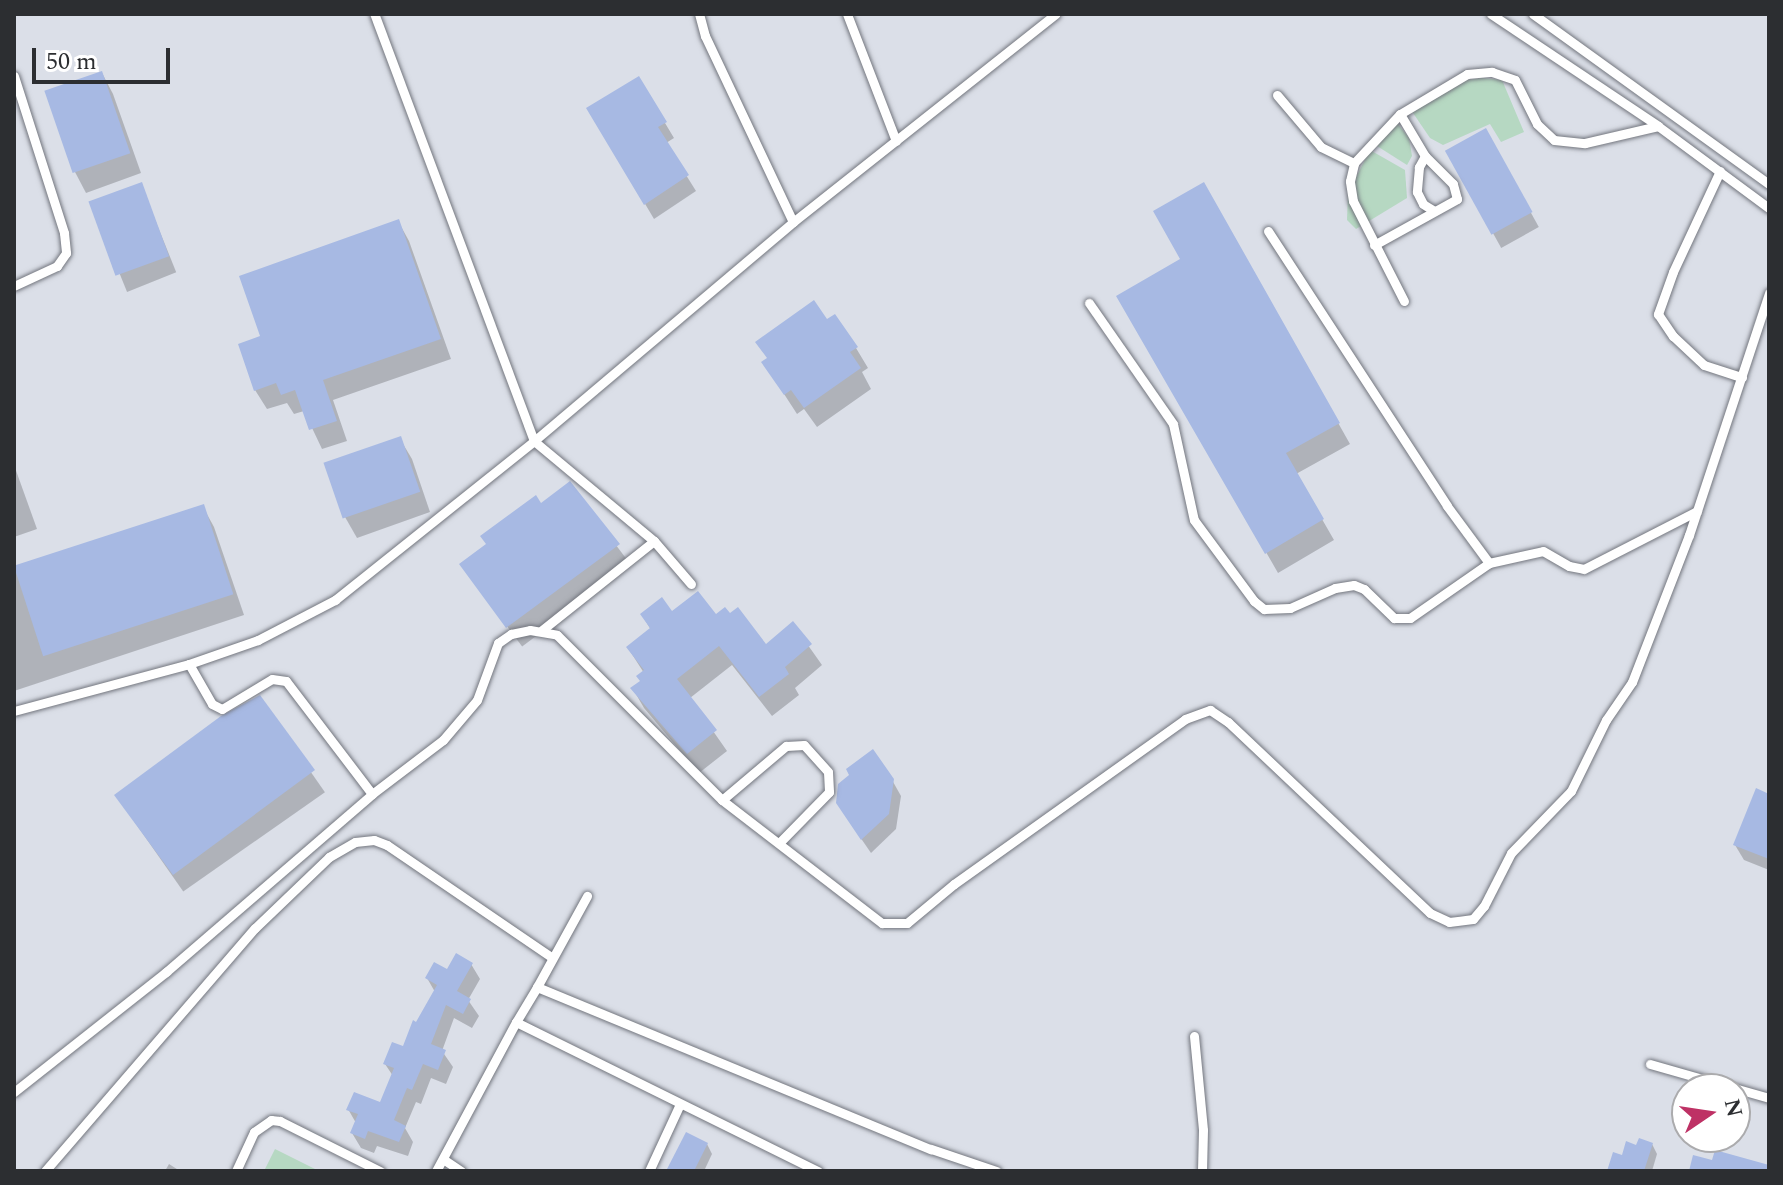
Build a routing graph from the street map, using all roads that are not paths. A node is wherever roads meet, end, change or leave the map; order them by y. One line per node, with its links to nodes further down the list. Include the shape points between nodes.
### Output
1 (374, 14): 26 (lane)
2 (699, 14): 18 (lane)
3 (847, 14): 11 (lane)
4 (1055, 14): 11 (lane)
5 (1491, 14): 10 (lane)
6 (1533, 14): 15 (lane)
7 (14, 76): 21 (lane, via 66,253 57,266)
8 (1277, 95): 13 (lane, via 1321,147)
9 (1400, 114): 10 (lane, via 1467,74 1492,72 1515,80 1537,124 1554,140 1585,143); 12 (lane); 13 (lane)
10 (1658, 126): 14 (lane)
11 (896, 141): 18 (lane)
12 (1425, 156): 17 (lane, via 1417,192); 17 (lane, via 1458,193 1457,199)
13 (1354, 163): 20 (lane, via 1353,201)
14 (1720, 171): 16 (lane); 25 (lane, via 1658,314 1704,365)
15 (1769, 184)
16 (1769, 208)
17 (1434, 211): 20 (lane)
18 (793, 222): 26 (lane)
19 (1268, 231): 29 (lane)
20 (1374, 245): 23 (lane)
21 (14, 286)
22 (1769, 293): 25 (lane)
23 (1404, 301)
24 (1089, 303): 29 (lane, via 1173,424 1194,520 1264,609 1290,608 1354,585 1394,618 1410,618)
25 (1742, 377): 27 (lane)
26 (534, 441): 28 (lane); 32 (lane, via 335,600 258,640)
27 (1697, 511): 29 (lane, via 1584,569 1543,551); 36 (lane, via 1632,682 1606,720 1571,791 1511,853 1473,919 1449,922 1430,913 1210,710 1185,719 907,923 892,925 865,913)
28 (654, 541): 30 (lane); 31 (lane)
29 (1489, 563)
30 (691, 584)
31 (542, 630): 34 (lane, via 511,634 498,643 477,700 463,719); 35 (lane, via 557,635 583,658)
32 (189, 664): 33 (lane); 34 (lane, via 212,704 222,709 272,679 286,681)
33 (14, 711)
34 (372, 794): 43 (lane, via 166,972)
35 (722, 800): 36 (lane); 36 (lane, via 786,746 804,745 828,772 829,792)
36 (780, 842)
37 (587, 896): 38 (lane)
38 (551, 957): 39 (lane); 47 (lane, via 387,845 355,842 329,857 255,928)
39 (537, 987): 40 (lane); 54 (lane)
40 (516, 1022): 45 (lane); 46 (lane)
41 (1194, 1036): 55 (lane)
42 (1650, 1064): 44 (lane)
43 (14, 1092)
44 (1769, 1098)
45 (680, 1104): 52 (lane); 53 (lane)
46 (443, 1159): 50 (lane); 51 (lane)
47 (45, 1171)
48 (236, 1171): 49 (lane, via 254,1132 271,1120)
49 (380, 1171)
50 (436, 1171)
51 (461, 1171)
52 (649, 1171)
53 (818, 1171)
54 (996, 1171)
55 (1202, 1171)

